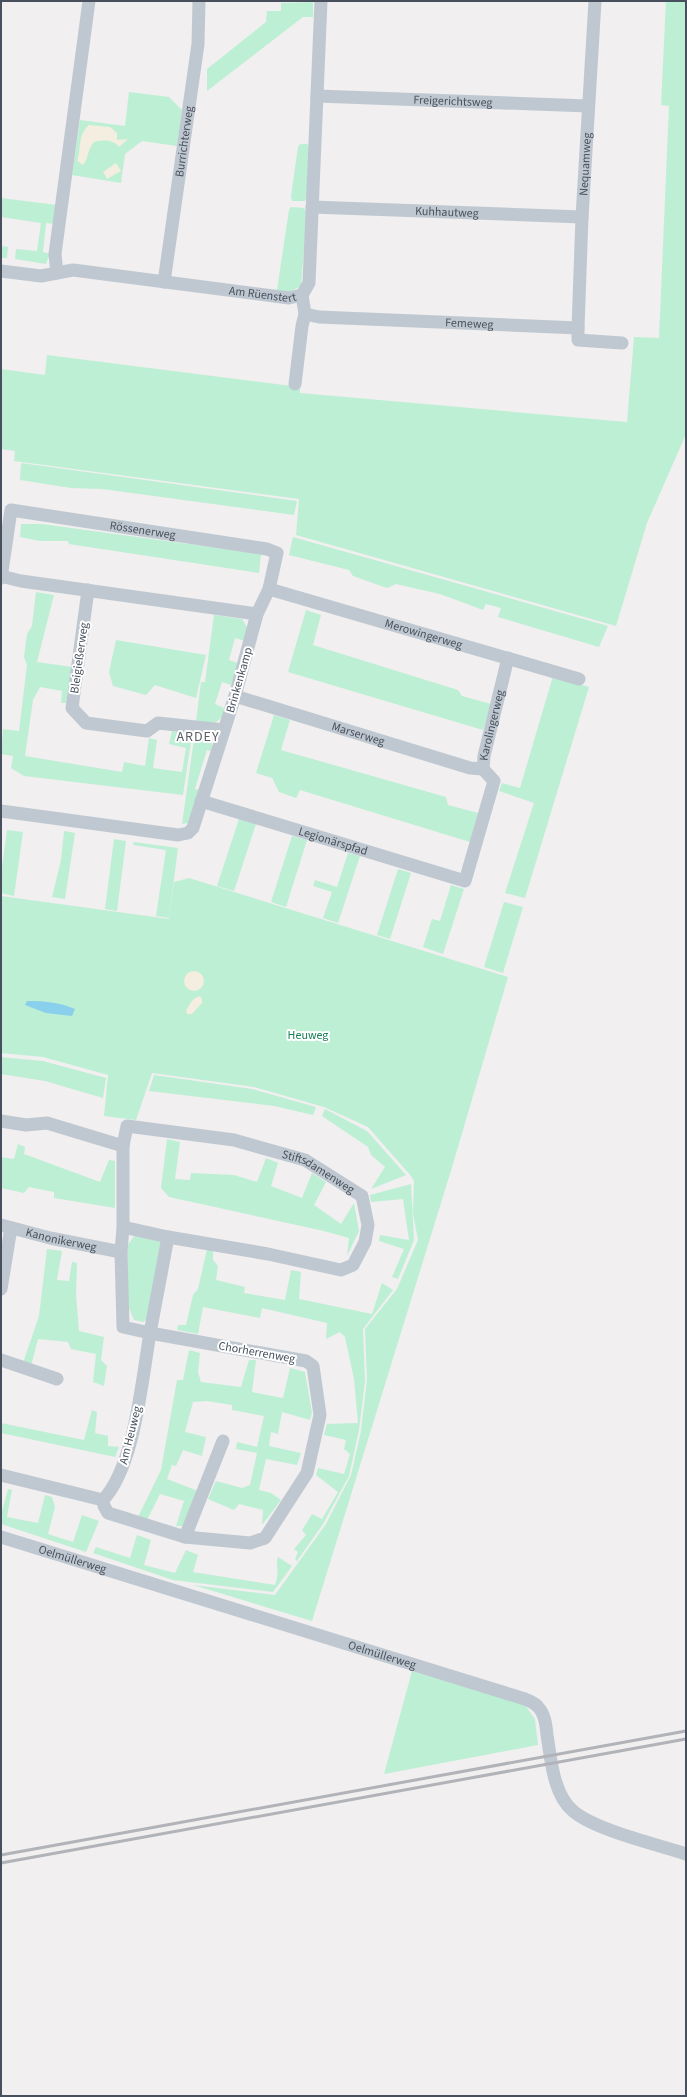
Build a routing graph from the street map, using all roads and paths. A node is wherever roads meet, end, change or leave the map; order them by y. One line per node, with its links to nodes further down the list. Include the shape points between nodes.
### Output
1 (89, 1): 10 (street, via 55,254)
2 (199, 1): 11 (street, Burrichterweg, via 198,44)
3 (322, 1): 5 (street, Am Rüenstert)
4 (595, 1): 6 (street, Nequamweg)
5 (317, 96): 6 (street, Freigerichtsweg); 7 (street, Am Rüenstert)
6 (588, 106): 8 (street, Nequamweg)
7 (312, 207): 8 (street, Kuhhautweg); 12 (street, Am Rüenstert, via 309,283)
8 (582, 217): 14 (street, Nequamweg)
9 (1, 271): 10 (street, Am Rüenstert, via 41,276)
10 (57, 273): 11 (street, Am Rüenstert, via 73,270)
11 (164, 282): 12 (street, Am Rüenstert, via 289,298)
12 (302, 294): 13 (street)
13 (305, 314): 14 (street, Femeweg, via 319,317); 16 (street)
14 (578, 328): 15 (street, via 578,340)
15 (622, 343)
16 (295, 384)
17 (1, 577): 18 (street, Rössenerweg, via 11,510 267,549 277,553); 19 (street)
18 (269, 589): 20 (street, Rössenerweg); 21 (street, Merowingerweg)
19 (88, 590): 20 (street); 24 (street, Bleigießerweg, via 72,708 86,723 147,731 158,723)
20 (257, 614): 23 (street, Brinkenkamp)
21 (508, 658): 22 (street, Merowingerweg); 25 (street, Karolingerweg)
22 (579, 679)
23 (235, 696): 24 (street, Brinkenkamp); 25 (street, Marserweg, via 470,768)
24 (224, 730): 26 (street, Brinkenkamp)
25 (483, 769): 28 (street, Karolingerweg, via 494,781)
26 (201, 801): 27 (street, Brinkenkamp, via 193,828 188,833 178,836); 28 (street, Legionärspfad)
27 (1, 811)
28 (465, 881)
29 (1, 1121): 30 (street, via 26,1125 47,1124)
30 (123, 1146): 32 (street); 33 (street, Stiftsdamenweg, via 127,1126 234,1140 305,1160 362,1196 368,1225 365,1242 353,1265 341,1270 268,1254)
31 (6, 1226): 34 (street, Kanonikerweg, via 50,1238); 35 (street)
32 (123, 1227): 33 (street); 34 (street)
33 (168, 1237): 36 (street, Am Heuweg)
34 (121, 1252): 36 (street, via 124,1327)
35 (1, 1289)
36 (150, 1333): 41 (street, Am Heuweg, via 138,1405 126,1456 109,1493); 43 (street, Chorherrenweg, via 306,1361 313,1366 320,1415 307,1473 265,1538 250,1543)
37 (1, 1360): 38 (street)
38 (57, 1379)
39 (223, 1441): 43 (street)
40 (1, 1475): 41 (street)
41 (103, 1500): 43 (street, Chorherrenweg, via 108,1513)
42 (1, 1537): 44 (street, Oelmüllerweg, via 525,1699 538,1706 544,1716 557,1783 564,1800 572,1810 600,1826)
43 (185, 1537)
44 (686, 1854)

